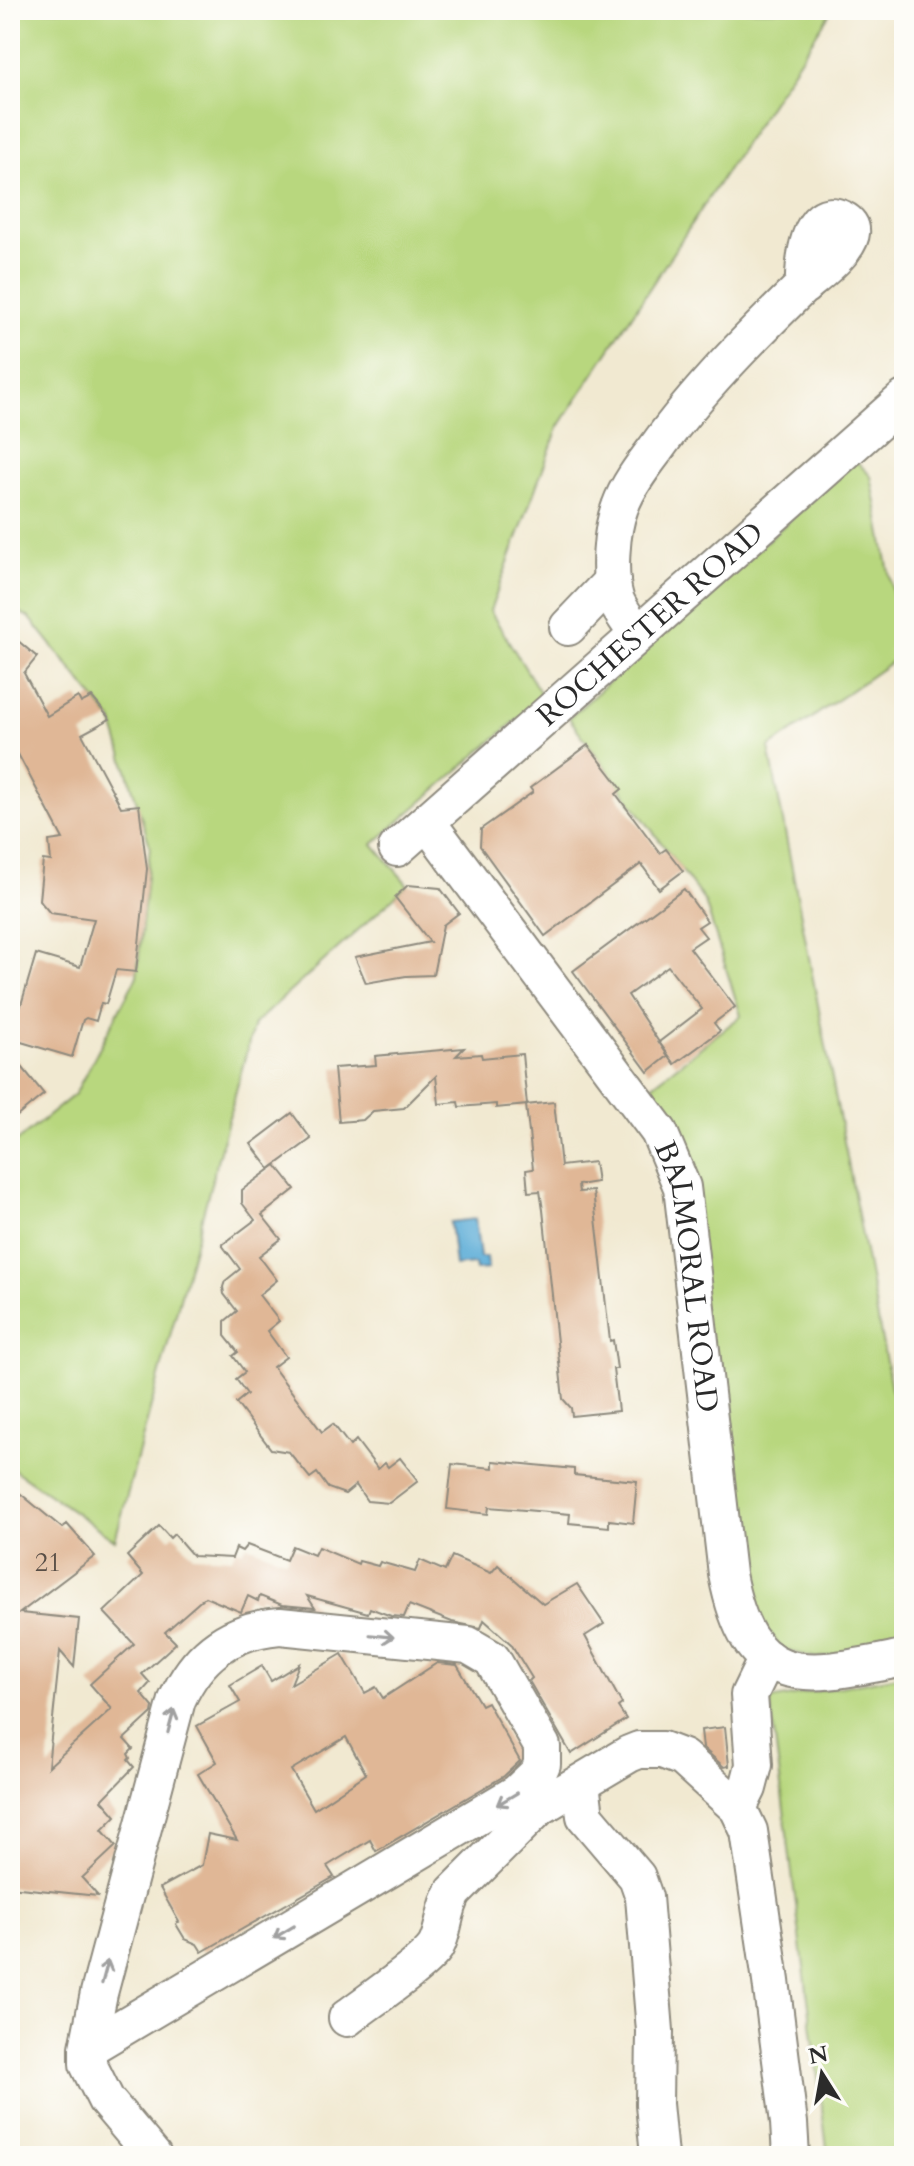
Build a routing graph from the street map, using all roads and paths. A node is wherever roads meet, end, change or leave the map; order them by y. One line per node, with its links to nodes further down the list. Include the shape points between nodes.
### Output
1 (804, 286): 3 (street, via 714,378 639,472 619,508)
2 (904, 399): 5 (street, ROCHESTER ROAD)
3 (612, 581): 4 (street); 5 (street, via 616,601)
4 (568, 627)
5 (637, 634): 6 (street, ROCHESTER ROAD)
6 (427, 822): 7 (street, ROCHESTER ROAD); 8 (street, BALMORAL ROAD, via 659,1132 671,1156 682,1187 729,1586 745,1635)
7 (397, 848)
8 (767, 1658): 9 (street, via 795,1671 819,1672); 11 (street, via 749,1695 754,1765)
9 (904, 1658)
10 (581, 1783): 11 (street, via 629,1754 662,1750 683,1758); 12 (street, via 538,1808 493,1850 454,1892 432,1952); 15 (street, via 585,1816 637,1877 644,1897)
11 (738, 1808): 16 (street, via 753,1847)
12 (347, 2018)
13 (88, 2048): 13 (street, one-way to 13, via 177,1700 199,1662 246,1631 280,1626 468,1645 492,1659 542,1746 542,1764 525,1788); 14 (street, via 88,2064 106,2100)
14 (153, 2156)
15 (659, 2156)
16 (791, 2156)

